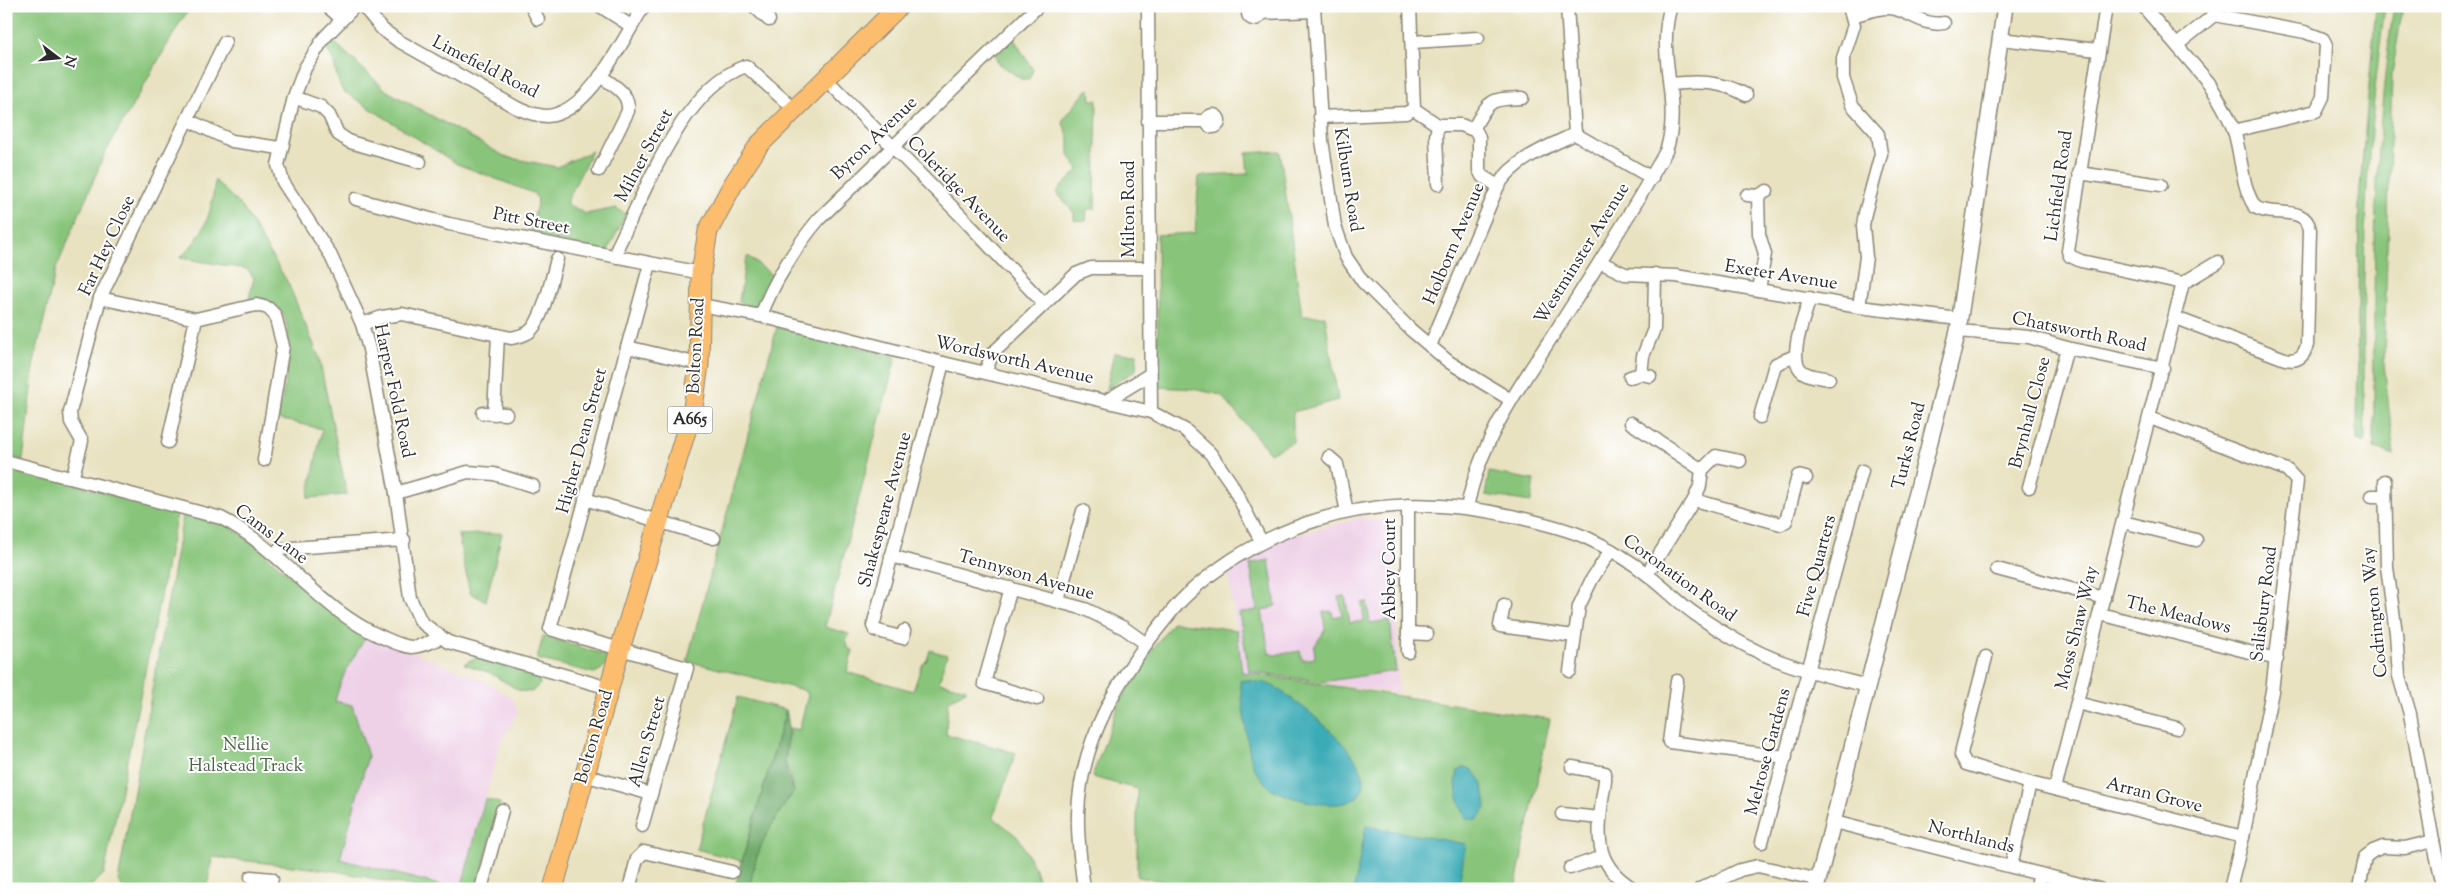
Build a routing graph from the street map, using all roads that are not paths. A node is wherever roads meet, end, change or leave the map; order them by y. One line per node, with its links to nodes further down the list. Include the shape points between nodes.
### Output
1 (327, 6): 18 (street)
2 (355, 6): 18 (street, Harper Fold Road)
3 (362, 6): 27 (street, Limefield Road, via 382,29 404,45 530,114 547,116 568,108 584,97)
4 (600, 6): 19 (street)
5 (644, 6): 19 (street, Limefield Road)
6 (1038, 6): 43 (street, Byron Avenue)
7 (1148, 6): 37 (street, Milton Road)
8 (1410, 6): 23 (street)
9 (1567, 6): 42 (street)
10 (1670, 6): 29 (street, Westminster Avenue, via 1665,31)
11 (2005, 6): 22 (street, Turks Road)
12 (2106, 6): 26 (street, Lichfield Road)
13 (2143, 6): 24 (street)
14 (894, 8): 28 (main road, Bolton Road / A665)
15 (1314, 9): 17 (street); 35 (street, Kilburn Road)
16 (1851, 11): 20 (street, via 1892,8); 68 (street, via 1852,33 1843,58 1842,78 1852,105 1878,134 1881,154 1865,213 1866,257)
17 (1261, 13)
18 (342, 19): 31 (street, Harper Fold Road, via 313,53)
19 (631, 26): 27 (street, Limefield Road)
20 (1938, 28)
21 (1478, 38): 23 (street)
22 (2000, 39): 26 (street); 73 (street, Turks Road)
23 (1412, 42): 34 (street)
24 (2177, 45): 41 (street, via 2209,83); 41 (street, via 2214,15 2305,32 2323,39 2326,45 2323,97 2316,111)
25 (219, 47): 36 (street, Far Hey Close)
26 (2098, 50): 47 (street, Lichfield Road)
27 (600, 76): 46 (street, via 629,101 628,112)
28 (825, 78): 33 (main road, Bolton Road / A665); 43 (street, Coleridge Avenue)
29 (1671, 84): 30 (street, via 1712,83); 48 (street, Westminster Avenue, via 1670,141)
30 (1747, 96)
31 (294, 97): 44 (street, Harper Fold Road); 45 (street, via 321,107 329,115 338,134 350,142 403,163)
32 (1522, 98): 40 (street, via 1490,102)
33 (794, 109): 54 (street, Milner Street, via 746,66 725,75 683,119 618,246); 60 (main road, Bolton Road / A665, via 759,145 732,186 708,231)
34 (1414, 109): 35 (street, via 1406,113); 39 (street)
35 (1320, 117): 75 (street, Kilburn Road, via 1335,226 1346,257 1362,282)
36 (188, 120): 44 (street, via 232,141); 64 (street, Far Hey Close)
37 (1148, 121): 38 (street); 59 (street, Milton Road)
38 (1207, 121)
39 (1438, 125): 40 (street, via 1461,125); 50 (street)
40 (1473, 129): 51 (street, via 1478,137 1479,170 1482,176)
41 (2234, 131): 70 (street, via 2255,207 2267,213 2300,215 2309,224 2305,351 2299,358 2286,359)
42 (1576, 134): 48 (street); 51 (street, Holborn Avenue, via 1516,165)
43 (893, 147): 67 (street, Coleridge Avenue); 69 (street, Byron Avenue, via 812,227 770,295)
44 (280, 148): 72 (street, Harper Fold Road, via 278,165 283,182 330,254)
45 (420, 162)
46 (600, 163)
47 (2079, 173): 49 (street); 62 (street, Lichfield Road, via 2068,244 2070,256)
48 (1652, 178): 56 (street, Westminster Avenue)
49 (2161, 183)
50 (1438, 184)
51 (1498, 186): 75 (street, Holborn Avenue)
52 (1757, 194): 63 (street, via 1764,254)
53 (356, 199): 54 (street, Pitt Street, via 448,224)
54 (617, 258): 58 (street, Pitt Street)
55 (557, 260): 74 (street, via 557,278 530,332 511,338)
56 (1600, 262): 61 (street, Exeter Avenue, via 1625,274); 87 (street, Westminster Avenue)
57 (2218, 262): 62 (street)
58 (650, 264): 60 (street, Pitt Street); 76 (street, Higher Dean Street)
59 (1148, 268): 67 (street, via 1083,270); 83 (street, Milton Road)
60 (700, 273): 66 (main road, Bolton Road / A665)
61 (1655, 274): 63 (street, Exeter Avenue); 84 (street, via 1654,329 1643,356)
62 (2183, 283): 70 (street, Moss Shaw Way)
63 (1758, 290): 65 (street, Exeter Avenue)
64 (100, 298): 71 (street); 100 (street, Far Hey Close, via 81,394 70,412 71,422 82,441)
65 (1810, 298): 68 (street, Exeter Avenue); 78 (street)
66 (700, 304): 69 (street, Wordsworth Avenue); 80 (main road, Bolton Road / A665)
67 (1044, 304): 82 (street, via 993,353)
68 (1859, 306): 73 (street, Exeter Avenue)
69 (761, 316): 79 (street, Wordsworth Avenue)
70 (2176, 318): 81 (street, Moss Shaw Way)
71 (196, 319): 93 (street); 95 (street, via 256,306 268,308 275,315 283,346 271,446)
72 (362, 324): 74 (street, via 387,315 402,314); 105 (street, Harper Fold Road)
73 (1959, 325): 77 (street, Chatsworth Road, via 2029,337); 143 (street, Turks Road)
74 (498, 335): 89 (street)
75 (1430, 346): 87 (street, Kilburn Road)
76 (627, 347): 80 (street); 108 (street, Higher Dean Street)
77 (2067, 348): 81 (street, Chatsworth Road); 104 (street, Brynhall Close)
78 (1795, 356): 85 (street, via 1801,370); 90 (street, via 1776,364)
79 (943, 363): 82 (street, Wordsworth Avenue); 122 (street, Shakespeare Avenue)
80 (699, 364): 114 (main road, Bolton Road / A665, via 691,417)
81 (2163, 368): 91 (street, Moss Shaw Way)
82 (985, 372): 86 (street, Wordsworth Avenue)
83 (1149, 374): 86 (street); 88 (street, Milton Road)
84 (1640, 376)
85 (1829, 379)
86 (1106, 400): 88 (street, Wordsworth Avenue)
87 (1511, 400): 111 (street, Westminster Avenue, via 1483,454)
88 (1151, 412): 119 (street, Wordsworth Avenue, via 1185,430 1210,454 1231,483)
89 (494, 414)
90 (1760, 417)
91 (2150, 418): 115 (street, Moss Shaw Way); 139 (street, Salisbury Road, via 2287,470 2294,476 2297,486)
92 (1631, 423): 98 (street)
93 (174, 436)
94 (1329, 457): 113 (street, via 1338,464)
95 (264, 460)
96 (6, 461): 134 (street, Cams Lane, via 221,518 269,551 330,606 361,628 410,647)
97 (1740, 461): 98 (street, via 1716,456)
98 (1702, 470): 109 (street)
99 (1862, 471): 141 (street, Five Quarters)
100 (74, 472)
101 (1806, 478): 109 (street, via 1798,476 1786,521 1781,524)
102 (2385, 481): 107 (street, Codrington Way)
103 (533, 486): 105 (street, via 505,482 480,472 468,472)
104 (2028, 487)
105 (396, 493): 117 (street, Harper Fold Road)
106 (2372, 496): 107 (street)
107 (2385, 496): 160 (street, Codrington Way, via 2388,567 2399,676 2410,714)
108 (585, 499): 114 (street); 136 (street, Higher Dean Street, via 550,629)
109 (1694, 500): 124 (street)
110 (1408, 505): 111 (street, Coronation Road); 113 (street, Coronation Road); 131 (street, Abbey Court)
111 (1468, 508): 121 (street, Coronation Road, via 1541,523)
112 (1083, 511): 127 (street)
113 (1347, 512): 119 (street, Coronation Road, via 1291,527)
114 (659, 522): 116 (street); 136 (main road, Bolton Road / A665)
115 (2124, 522): 118 (street); 126 (street, Moss Shaw Way)
116 (714, 538)
117 (404, 540): 120 (street, via 299,552); 134 (street, Harper Fold Road, via 414,611 421,622)
118 (2196, 540)
119 (1261, 541): 135 (street, Coronation Road, via 1198,585 1176,605)
120 (279, 549)
121 (1611, 550): 124 (street, Coronation Road); 133 (street, via 1579,606)
122 (891, 556): 125 (street, Tennyson Avenue); 130 (street, Shakespeare Avenue, via 872,626 875,630 902,638)
123 (1997, 569): 126 (street)
124 (1647, 574): 141 (street, Coronation Road, via 1693,613 1730,637 1770,657)
125 (1011, 588): 127 (street, Tennyson Avenue); 145 (street, via 984,684)
126 (2104, 598): 129 (street, Moss Shaw Way)
127 (1058, 602): 135 (street, Tennyson Avenue, via 1105,618)
128 (1504, 605): 133 (street, via 1500,626)
129 (2100, 614): 139 (street, The Meadows); 146 (street, Moss Shaw Way)
130 (904, 631)
131 (1408, 633): 132 (street, Abbey Court); 137 (street, Abbey Court)
132 (1427, 634)
133 (1574, 636): 140 (street)
134 (440, 638): 144 (street, Harper Fold Road)
135 (1145, 643): 171 (street, Coronation Road, via 1110,701 1085,764 1078,812)
136 (620, 649): 144 (main road, Bolton Road / A665); 153 (street, Allen Street, via 687,668)
137 (1408, 652)
138 (1986, 656): 151 (street, via 1961,755 1971,767)
139 (2277, 659): 159 (street, Salisbury Road)
140 (1570, 671)
141 (1809, 671): 143 (street, Coronation Road); 148 (street, Melrose Gardens)
142 (1677, 681): 148 (street, via 1669,742)
143 (1868, 686): 157 (street, Turks Road)
144 (609, 688): 150 (main road, Bolton Road / A665)
145 (1037, 699)
146 (2077, 703): 147 (street); 152 (street, Moss Shaw Way)
147 (2177, 728)
148 (1786, 757): 161 (street, Melrose Gardens)
149 (1572, 767): 156 (street, via 1605,773)
150 (584, 775): 153 (street); 169 (main road, Bolton Road / A665)
151 (2030, 783): 152 (street); 163 (street)
152 (2055, 789): 159 (street, Arran Grove)
153 (652, 794): 158 (street, Allen Street)
154 (502, 810): 168 (street)
155 (1562, 814): 156 (street)
156 (1600, 818): 162 (street)
157 (1834, 822): 163 (street, Northlands); 167 (street, Turks Road)
158 (642, 826)
159 (2243, 837): 176 (street, Salisbury Road)
160 (2433, 840): 177 (street, via 2405,848 2383,847 2372,851 2365,857); 178 (street, Codrington Way)
161 (1762, 842)
162 (1602, 857): 165 (street); 172 (street, via 1612,872)
163 (2012, 866): 166 (street, Northlands)
164 (727, 868): 170 (street, via 649,853 639,854)
165 (1570, 868)
166 (2040, 874): 174 (street); 175 (street, Northlands)
167 (1817, 885): 173 (street, via 1758,866 1740,870)
168 (481, 889)
169 (553, 889)
170 (629, 889)
171 (1084, 889)
172 (1634, 889)
173 (1700, 889)
174 (2036, 889)
175 (2099, 889)
176 (2230, 889)
177 (2359, 889)
178 (2444, 889)

